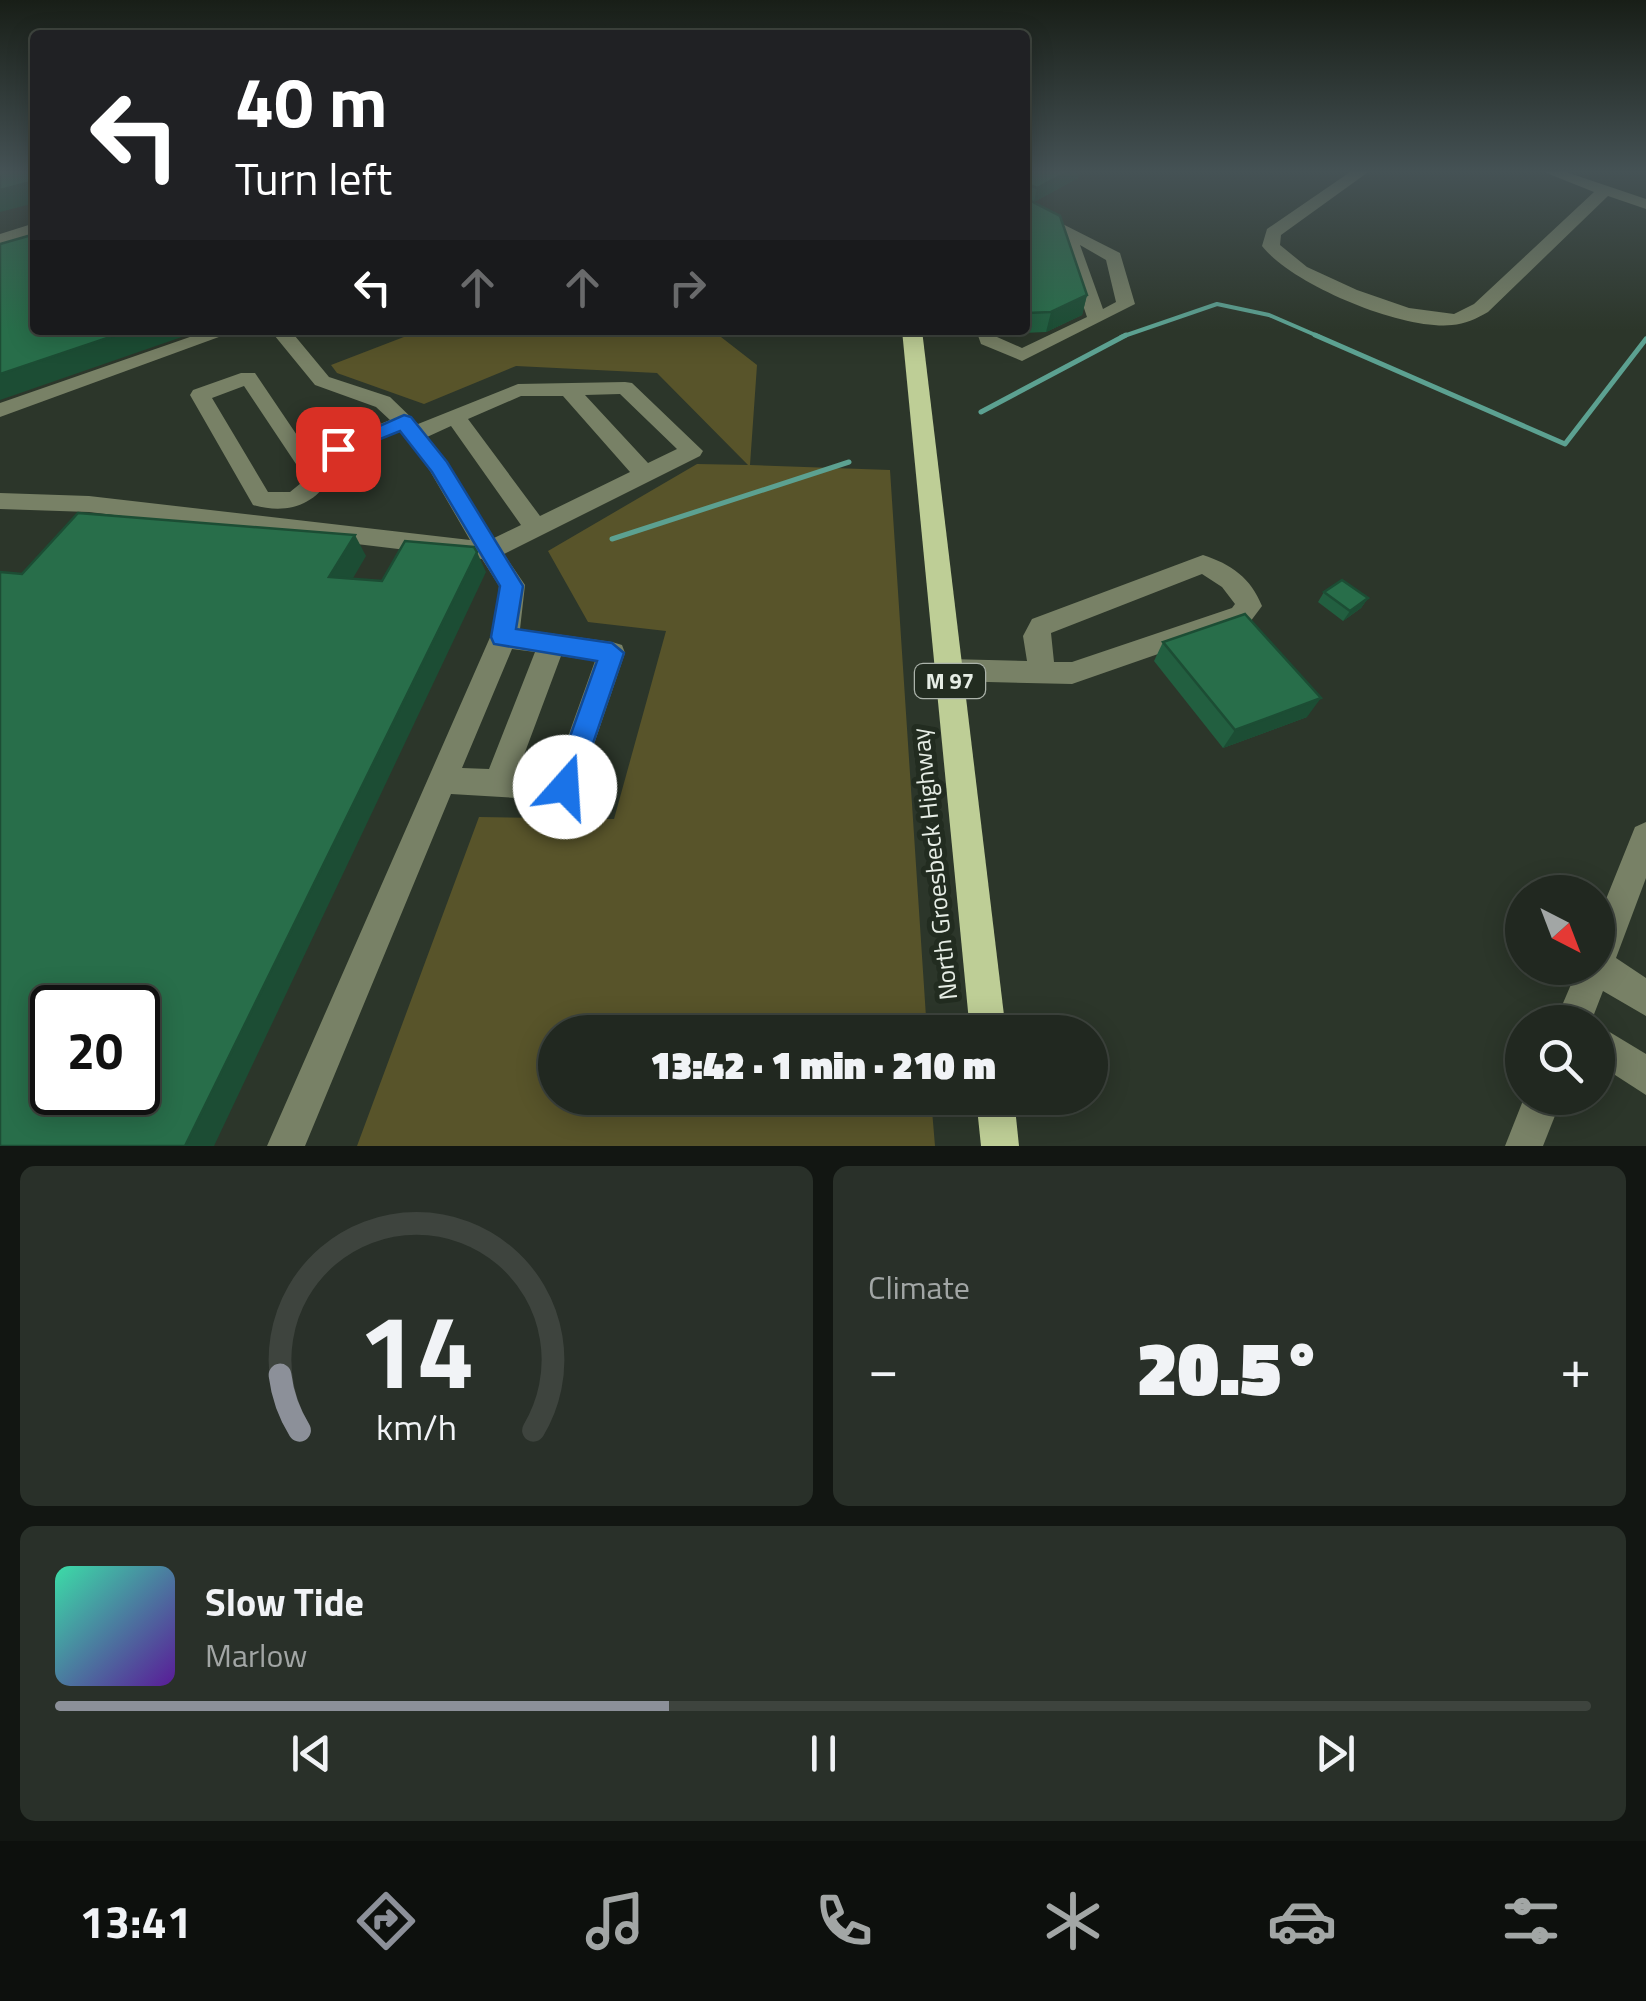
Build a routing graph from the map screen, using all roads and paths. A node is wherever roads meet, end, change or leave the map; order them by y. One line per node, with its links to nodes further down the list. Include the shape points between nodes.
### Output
1 (1053, 223): 5 (street)
2 (1287, 223): 3 (street, via 1274,233 1271,246 1280,258 1426,318 1464,317)
3 (1570, 223)
4 (30, 230): 6 (street)
5 (1066, 230): 7 (street); 7 (street, via 1114,258 1126,304)
6 (0, 239)
7 (1096, 319): 11 (street, via 1022,355)
8 (214, 335): 13 (street)
9 (284, 335): 15 (street, via 322,381 383,402)
10 (913, 335): 23 (main road, North Groesbeck Highway / M 97)
11 (987, 335)
12 (571, 392): 14 (street, via 518,390); 17 (street); 17 (street, via 630,389 692,451)
13 (0, 410)
14 (455, 417): 15 (street); 19 (street)
15 (409, 428): 16 (street); 20 (street)
16 (306, 463): 16 (street, via 319,480 309,493 288,504 260,499 200,395 248,378)
17 (644, 474): 19 (street)
18 (0, 501): 20 (street, via 89,504)
19 (536, 527): 20 (street)
20 (488, 550): 21 (street, via 512,586)
21 (503, 637): 22 (street); 25 (street)
22 (552, 644): 26 (street); 26 (street, via 612,653 565,787)
23 (948, 670): 24 (street); 31 (main road, North Groesbeck Highway / M 97)
24 (1043, 673): 24 (street, via 1072,674 1241,615 1248,606 1245,592 1203,564 1041,626 1036,636)
25 (442, 780): 26 (street); 36 (street)
26 (498, 783)
27 (1646, 837): 28 (street)
28 (1615, 918)
29 (1615, 977): 30 (street)
30 (1646, 998)
31 (986, 1015)
32 (1615, 1054): 33 (street)
33 (1646, 1076)
34 (997, 1115): 37 (main road)
35 (1536, 1115): 38 (street)
36 (286, 1146)
37 (1000, 1146)
38 (1524, 1146)

